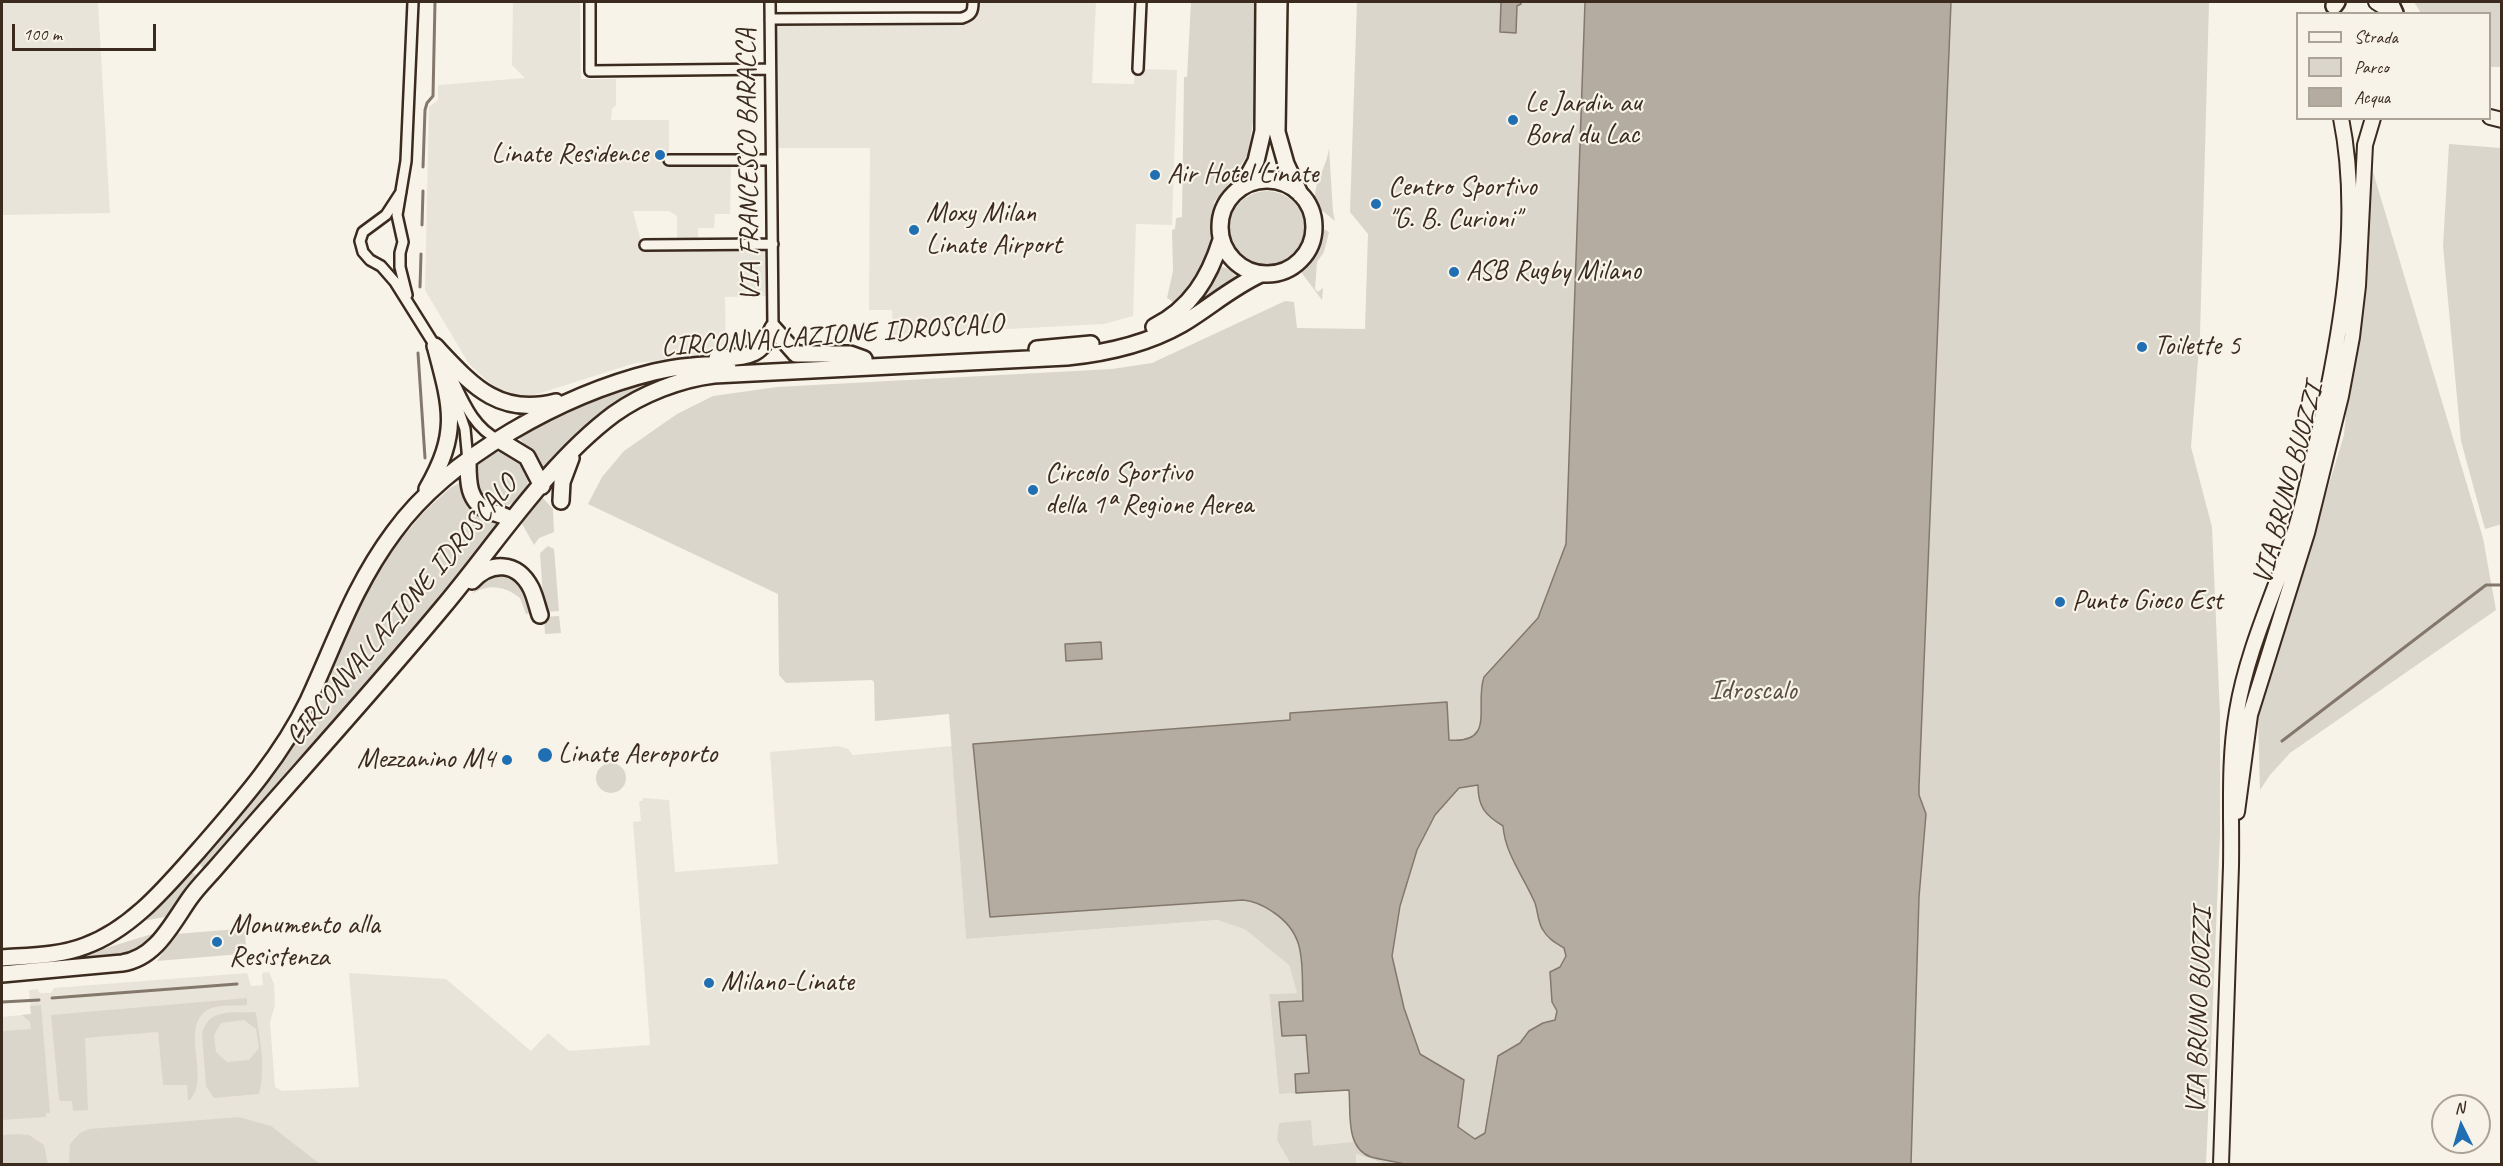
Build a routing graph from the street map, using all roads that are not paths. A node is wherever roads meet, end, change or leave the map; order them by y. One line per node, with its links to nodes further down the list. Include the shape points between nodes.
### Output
1 (413, 2): 18 (street, via 406,161)
2 (590, 2): 11 (street, via 590,71)
3 (770, 2): 10 (street, VIA FRANCESCO BARACCA)
4 (973, 2): 10 (street, via 973,10 962,18)
5 (1141, 2): 12 (street)
6 (1264, 2): 17 (main road, via 1263,131 1256,161)
7 (1279, 2): 19 (main road, via 1277,132)
8 (2376, 2): 9 (main road)
9 (2393, 9)
10 (770, 19): 11 (street, VIA FRANCESCO BARACCA)
11 (770, 69): 16 (street, VIA FRANCESCO BARACCA)
12 (1138, 69)
13 (2340, 120): 44 (main road, VIA BRUNO BUOZZI, via 2349,184 2337,346 2298,521 2239,699 2230,790)
14 (2372, 120): 44 (main road, VIA BRUNO BUOZZI, via 2365,144 2358,286 2341,396 2307,533 2250,715)
15 (669, 160): 16 (street)
16 (771, 160): 23 (street, VIA FRANCESCO BARACCA)
17 (1242, 186): 19 (main road, via 1274,180); 22 (main road, via 1224,206 1219,223)
18 (401, 192): 20 (street); 21 (street)
19 (1300, 194): 27 (main road, via 1312,214 1311,245 1290,268)
20 (377, 221): 21 (street); 26 (street, via 365,229 360,241 364,254)
21 (398, 229): 25 (street, via 403,242)
22 (1221, 240): 27 (main road, via 1236,263); 31 (main road, CIRCONVALLAZIONE IDROSCALO, via 1211,269 1191,299 1168,320 1136,333 1067,347)
23 (773, 244): 24 (street); 29 (street, VIA FRANCESCO BARACCA)
24 (645, 245)
25 (399, 254): 26 (street, via 391,261); 28 (street)
26 (377, 263): 28 (street)
27 (1261, 274): 35 (main road, CIRCONVALLAZIONE IDROSCALO, via 1183,323 1117,350 1066,357 706,376 634,402)
28 (410, 304): 30 (street)
29 (773, 328): 31 (main road, via 794,353 850,354); 32 (main road, via 758,352 750,356 703,359)
30 (435, 346): 33 (main road, via 471,384 506,402 547,404); 34 (street, via 473,418); 36 (street, via 464,424); 39 (main road, via 449,401 450,430 441,465)
31 (864, 359): 32 (main road, CIRCONVALLAZIONE IDROSCALO)
32 (676, 368): 33 (main road, CIRCONVALLAZIONE IDROSCALO)
33 (605, 388): 34 (main road, CIRCONVALLAZIONE IDROSCALO, via 544,413)
34 (499, 440): 36 (main road, CIRCONVALLAZIONE IDROSCALO); 37 (main road, via 527,457)
35 (582, 441): 37 (main road, CIRCONVALLAZIONE IDROSCALO); 38 (main road, via 567,466)
36 (468, 462): 39 (main road, CIRCONVALLAZIONE IDROSCALO); 40 (main road, via 468,485 476,501 486,510)
37 (542, 486): 40 (main road, CIRCONVALLAZIONE IDROSCALO)
38 (561, 501)
39 (420, 502): 43 (main road, CIRCONVALLAZIONE IDROSCALO, via 394,531 359,585 289,734 245,798)
40 (512, 520): 41 (main road, CIRCONVALLAZIONE IDROSCALO)
41 (443, 607): 42 (main road, via 481,571 503,567 523,577); 45 (main road, CIRCONVALLAZIONE IDROSCALO)
42 (540, 615)
43 (197, 851): 45 (main road, via 196,869 205,874); 46 (main road, CIRCONVALLAZIONE IDROSCALO, via 148,906 88,945 56,954)
44 (2231, 859): 48 (main road, VIA BRUNO BUOZZI)
45 (214, 870): 47 (main road, CIRCONVALLAZIONE IDROSCALO, via 159,942 137,960)
46 (2, 958)
47 (2, 975)
48 (2221, 1164)

